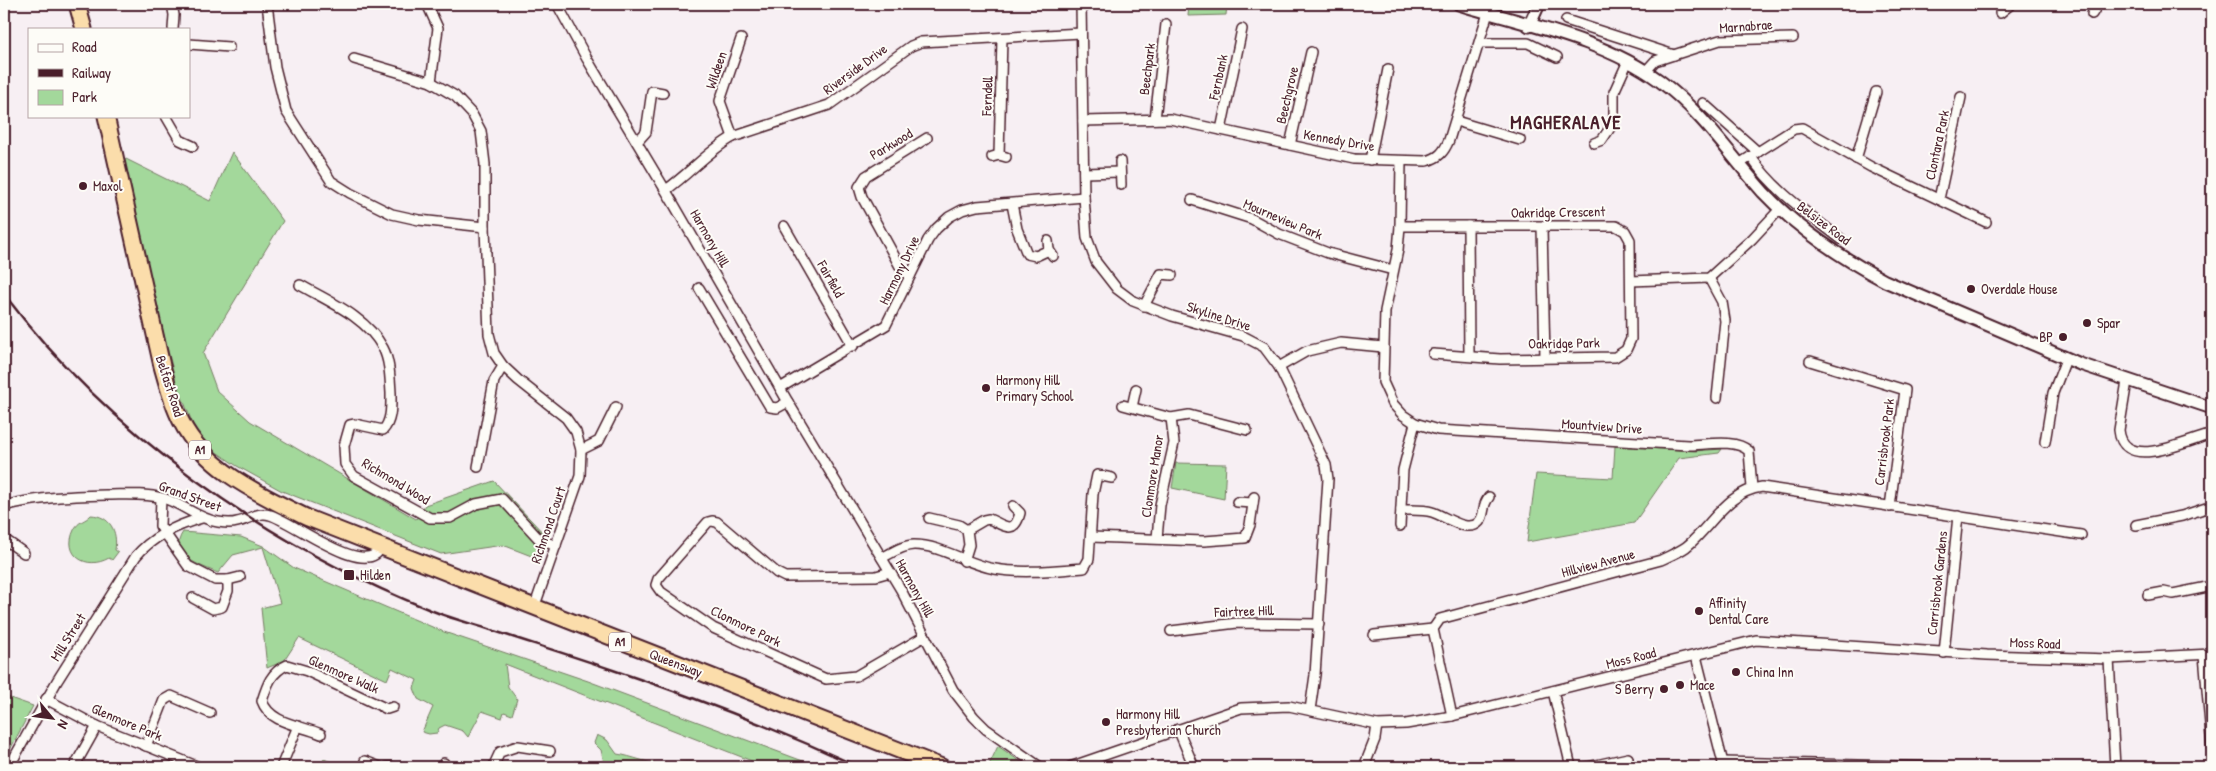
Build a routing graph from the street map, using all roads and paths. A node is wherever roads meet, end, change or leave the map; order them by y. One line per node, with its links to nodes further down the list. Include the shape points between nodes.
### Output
1 (77, 4): 17 (highway)
2 (172, 4): 18 (street)
3 (267, 4): 72 (street, via 275,67 286,111 332,181 392,214)
4 (427, 4): 34 (street, via 438,28)
5 (557, 4): 48 (street, Harmony Hill)
6 (1081, 4): 20 (street, Skyline Drive)
7 (1459, 4): 11 (street, Belsize Road)
8 (1539, 4): 16 (street)
9 (2098, 4): 13 (street)
10 (2008, 5): 12 (street)
11 (1488, 13): 16 (street, Belsize Road); 24 (street, Kennedy Drive)
12 (2000, 13)
13 (2092, 14)
14 (1566, 20): 28 (street)
15 (1166, 24): 41 (street, Beechpark)
16 (1529, 26): 31 (street, Belsize Road, via 1605,49)
17 (84, 28)
18 (173, 28)
19 (1242, 29): 44 (street, Fernbank)
20 (1081, 34): 21 (street, Riverside Drive); 42 (street, Skyline Drive)
21 (1002, 38): 45 (street, Riverside Drive, via 921,42 829,105); 53 (street, Ferndell)
22 (1793, 38): 28 (street, Marnabrae, via 1720,40)
23 (741, 40): 45 (street, Wildeen, via 720,101)
24 (1481, 43): 29 (street, via 1528,43); 43 (street, Kennedy Drive)
25 (190, 44): 26 (street)
26 (230, 47)
27 (1311, 52): 50 (street, Beechgrove)
28 (1674, 54): 33 (street, Marnabrae, via 1655,61)
29 (1557, 57)
30 (354, 59): 34 (street, Richmond Court)
31 (1628, 61): 33 (street, Belsize Road); 49 (street, via 1614,92 1614,122 1602,140)
32 (1388, 69): 55 (street)
33 (1646, 71): 58 (street, Belsize Road, via 1694,110)
34 (431, 82): 72 (street, Richmond Court, via 456,96 472,114 481,131 485,164)
35 (1876, 92): 54 (street)
36 (663, 93): 48 (street, via 652,91 646,132)
37 (1961, 97): 64 (street, Clontara Park)
38 (1704, 102): 52 (street)
39 (106, 118): 129 (highway, Belfast Road / A1, via 162,366 188,434 216,465 260,494 308,518)
40 (167, 118): 51 (street, via 180,140)
41 (1155, 119): 42 (street, Kennedy Drive); 44 (street, Kennedy Drive)
42 (1083, 120): 60 (street, Skyline Drive)
43 (1456, 121): 47 (street); 57 (street, Kennedy Drive, via 1442,154 1426,161)
44 (1221, 130): 50 (street, Kennedy Drive)
45 (734, 138): 62 (street, Riverside Drive, via 710,152)
46 (927, 138): 78 (street, Parkwood, via 866,176 860,187 902,270)
47 (1520, 140)
48 (637, 142): 62 (street, Harmony Hill)
49 (1594, 143)
50 (1290, 145): 55 (street, Kennedy Drive)
51 (193, 146)
52 (1754, 154): 54 (street, Clontara Park, via 1794,129 1802,128); 58 (street, Clontara Park); 74 (street, via 1766,178 1776,188)
53 (999, 156)
54 (1856, 159): 64 (street, Clontara Park)
55 (1370, 160): 57 (street, Kennedy Drive)
56 (1120, 161): 59 (street)
57 (1400, 161): 70 (street, Mountview Drive)
58 (1739, 164): 67 (street, Belsize Road)
59 (1120, 172): 60 (street); 61 (street)
60 (1084, 173): 63 (street, Skyline Drive)
61 (1121, 185)
62 (666, 190): 94 (street, Harmony Hill)
63 (1084, 197): 66 (street, Harmony Drive); 83 (street, Skyline Drive, via 1087,238 1096,262 1117,289)
64 (1939, 199): 68 (street, Clontara Park)
65 (1192, 200): 76 (street, Mourneview Park, via 1252,219 1278,234 1328,253)
66 (1012, 204): 75 (street, via 1027,254 1036,256); 78 (street, Harmony Drive, via 977,206 949,217 928,240)
67 (1780, 209): 79 (street); 89 (street, Belsize Road, via 1817,240 1861,268)
68 (1986, 222)
69 (784, 226): 84 (street, Fairfield)
70 (1400, 226): 71 (street, Oakridge Crescent); 76 (street, Mountview Drive)
71 (1468, 226): 73 (street, Oakridge Crescent); 87 (street)
72 (485, 227): 91 (street, Richmond Court, via 489,334 494,353)
73 (1542, 227): 80 (street, Oakridge Crescent, via 1616,226 1625,231 1630,240); 88 (street)
74 (1841, 239)
75 (1050, 249)
76 (1393, 270): 85 (street, Mountview Drive, via 1385,311)
77 (1172, 275): 83 (street, via 1162,274)
78 (910, 276): 84 (street, Harmony Drive, via 886,325)
79 (1709, 278): 80 (street); 96 (street, via 1722,302 1724,321)
80 (1631, 281): 88 (street, Oakridge Park, via 1632,339 1626,350 1615,356)
81 (300, 285): 128 (street, Richmond Wood, via 345,311 366,327 383,348 390,374 388,425 383,430 350,425 344,446 345,464 354,476 430,518 450,518 476,504 502,499 539,539)
82 (699, 288): 97 (street, via 770,407 777,408)
83 (1144, 306): 92 (street, Skyline Drive, via 1243,336 1264,347)
84 (854, 346): 94 (street, Harmony Drive)
85 (1383, 346): 92 (street, via 1341,343 1307,351); 101 (street, Mountview Drive, via 1383,382 1387,392 1402,415)
86 (1433, 354): 87 (street, Oakridge Park)
87 (1469, 356): 88 (street, Oakridge Park)
88 (1545, 357)
89 (2066, 359): 93 (street, Belsize Road); 104 (street, via 2053,393)
90 (1810, 361): 115 (street, Carrisbrook Park, via 1905,390)
91 (503, 366): 105 (street, Richmond Court, via 566,418 576,432); 106 (street, via 494,381)
92 (1279, 366): 140 (street, Skyline Drive, via 1326,465 1328,479)
93 (2127, 381): 99 (street, Belsize Road); 103 (street, via 2119,430 2120,438 2130,449 2145,452 2170,448)
94 (780, 388): 97 (street, Harmony Hill)
95 (1136, 389): 100 (street, Clonmore Manor, via 1127,406)
96 (1717, 398)
97 (788, 402): 131 (street, Harmony Hill)
98 (616, 407): 105 (street, via 600,441)
99 (2212, 408)
100 (1171, 418): 102 (street, Clonmore Manor, via 1189,415); 126 (street, Clonmore Manor, via 1174,443 1160,505)
101 (1415, 423): 108 (street, Mountview Drive, via 1438,430 1688,446 1727,443 1744,446 1748,451); 116 (street, via 1403,470)
102 (1247, 430)
103 (2212, 434)
104 (2045, 442)
105 (581, 450): 128 (street, Richmond Court, via 580,476)
106 (478, 467)
107 (1112, 478): 125 (street, via 1097,475)
108 (1752, 488): 115 (street, Carrisbrook Gardens); 141 (street, Hillview Avenue, via 1730,500 1685,547 1661,560 1440,619)
109 (1489, 497): 116 (street, via 1484,503 1483,515 1472,527 1430,512)
110 (161, 498): 112 (street, Grand Street, via 144,495 56,496); 118 (street, Grand Street); 123 (street, via 160,526)
111 (1238, 502): 126 (street, Clonmore Manor, via 1253,500 1245,538 1204,541)
112 (4, 506)
113 (1013, 506): 122 (street, via 1020,513 1011,526 1006,528 989,519)
114 (2212, 506): 120 (street)
115 (1890, 507): 117 (street, Carrisbrook Gardens)
116 (1401, 510): 121 (street)
117 (1958, 516): 124 (street, Carrisbrook Gardens); 145 (street, Carrisbrook Gardens)
118 (202, 518): 123 (street, Mill Street); 129 (street, Grand Street, via 236,523 266,514 355,557 371,557)
119 (929, 518): 122 (street)
120 (2136, 525)
121 (1400, 526)
122 (967, 530): 132 (street, via 969,545)
123 (166, 532): 135 (street, via 188,566 215,580); 150 (street, Mill Street, via 136,556)
124 (2082, 535)
125 (1091, 537): 126 (street, Clonmore Manor); 132 (street, via 1089,559 1084,568 1021,571 995,569)
126 (1157, 538)
127 (4, 539): 130 (street)
128 (556, 546): 139 (street, Richmond Court)
129 (381, 547): 139 (highway, Queensway / A1)
130 (24, 553)
131 (882, 558): 132 (street, via 913,544); 133 (street, Harmony Hill)
132 (964, 561)
133 (890, 572): 144 (street, Harmony Hill); 144 (street, Clonmore Park, via 876,576 785,578 712,520 656,585 661,592 713,628 826,678 856,676)
134 (240, 577): 135 (street)
135 (228, 580): 138 (street, via 222,607 213,609)
136 (2212, 586): 137 (street, via 2174,594)
137 (2148, 595)
138 (193, 598)
139 (534, 608): 160 (highway, Queensway / A1)
140 (1319, 624): 142 (street, Fairtree Hill, via 1237,623); 152 (street, Skyline Drive)
141 (1433, 629): 143 (street, Hillview Avenue); 154 (street)
142 (1171, 631)
143 (1374, 635)
144 (925, 636): 179 (street, Harmony Hill, via 953,690 968,710 986,729)
145 (1944, 653): 147 (street, Moss Road, via 1756,640); 148 (street, Moss Road)
146 (2208, 655): 148 (street, Moss Road); 163 (street)
147 (1696, 656): 149 (street, Moss Road); 168 (street)
148 (2109, 659): 186 (street)
149 (1553, 691): 154 (street, Moss Road); 183 (street)
150 (46, 700): 156 (street, Glenmore Park); 169 (street, Mill Street)
151 (393, 706): 157 (street, Glenmore Walk, via 387,709 307,671 287,665 273,674 262,701 265,711 275,718)
152 (1310, 710): 155 (street, Moss Road); 158 (street, Moss Road, via 1271,705 1241,708)
153 (210, 713): 162 (street, via 168,697)
154 (1452, 716): 155 (street, Moss Road)
155 (1377, 725): 182 (street, via 1375,740)
156 (97, 726): 162 (street, Glenmore Park); 170 (street)
157 (298, 726): 159 (street); 172 (street)
158 (1178, 729): 180 (street, Moss Road); 181 (street)
159 (320, 734)
160 (859, 735): 177 (highway, Queensway / A1); 178 (highway, Queensway / A1)
161 (540, 738): 164 (street)
162 (146, 746): 171 (street, Glenmore Park)
163 (2212, 748)
164 (538, 749): 165 (street); 176 (street, via 518,746 500,752)
165 (550, 751)
166 (1628, 758): 184 (street)
167 (365, 761): 173 (street)
168 (1724, 764): 185 (street)
169 (9, 767)
170 (74, 767)
171 (198, 767)
172 (281, 767)
173 (380, 767)
174 (387, 767): 175 (street)
175 (392, 767)
176 (493, 767)
177 (919, 767)
178 (942, 767)
179 (1040, 767)
180 (1070, 767)
181 (1194, 767)
182 (1364, 767)
183 (1571, 767)
184 (1587, 767)
185 (1943, 767)
186 (2116, 767)

